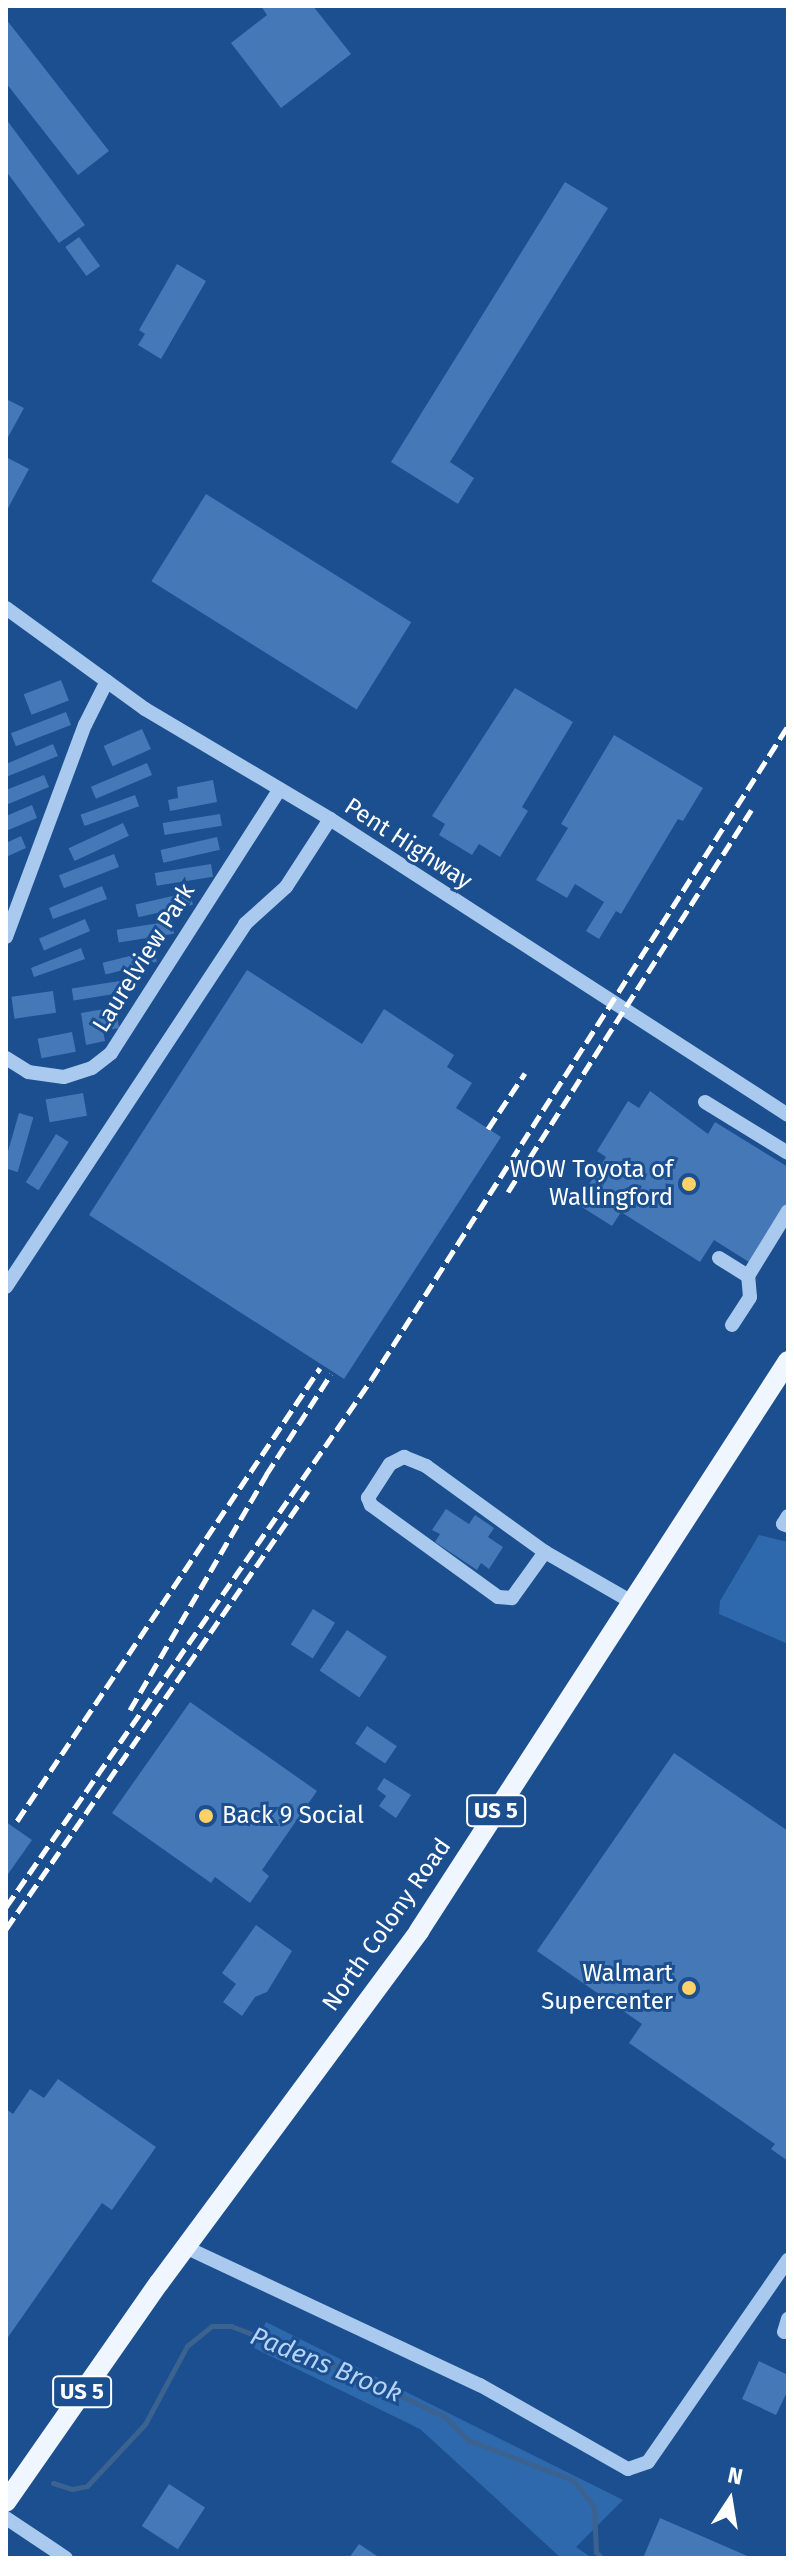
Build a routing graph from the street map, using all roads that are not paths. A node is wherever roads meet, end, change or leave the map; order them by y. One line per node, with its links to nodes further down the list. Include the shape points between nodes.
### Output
1 (6, 608): 2 (street, Pent Highway)
2 (107, 681): 3 (street, Pent Highway); 5 (street, via 85,725)
3 (280, 789): 4 (street, Pent Highway); 6 (street, Laurelview Park, via 111,1053 92,1068 64,1077 28,1072)
4 (330, 819): 8 (street, Pent Highway); 13 (street, via 286,887 245,924)
5 (6, 937)
6 (6, 1058)
7 (705, 1102): 9 (street)
8 (788, 1115)
9 (788, 1153)
10 (788, 1211): 12 (street)
11 (719, 1258): 12 (street)
12 (748, 1276): 14 (street, via 750,1297)
13 (6, 1287)
14 (732, 1325)
15 (788, 1361): 19 (main road, North Colony Road / US 5)
16 (788, 1516): 17 (street, via 783,1524)
17 (788, 1526)
18 (545, 1552): 18 (street, via 426,1466 404,1457 390,1464 368,1498 498,1597 512,1598); 19 (street)
19 (632, 1602): 20 (main road, North Colony Road / US 5, via 419,1931)
20 (185, 2247): 21 (street, via 480,2385 628,2469 648,2462); 22 (main road, North Colony Road / US 5)
21 (788, 2260)
22 (6, 2502)
23 (6, 2518): 24 (street)
24 (66, 2558)

